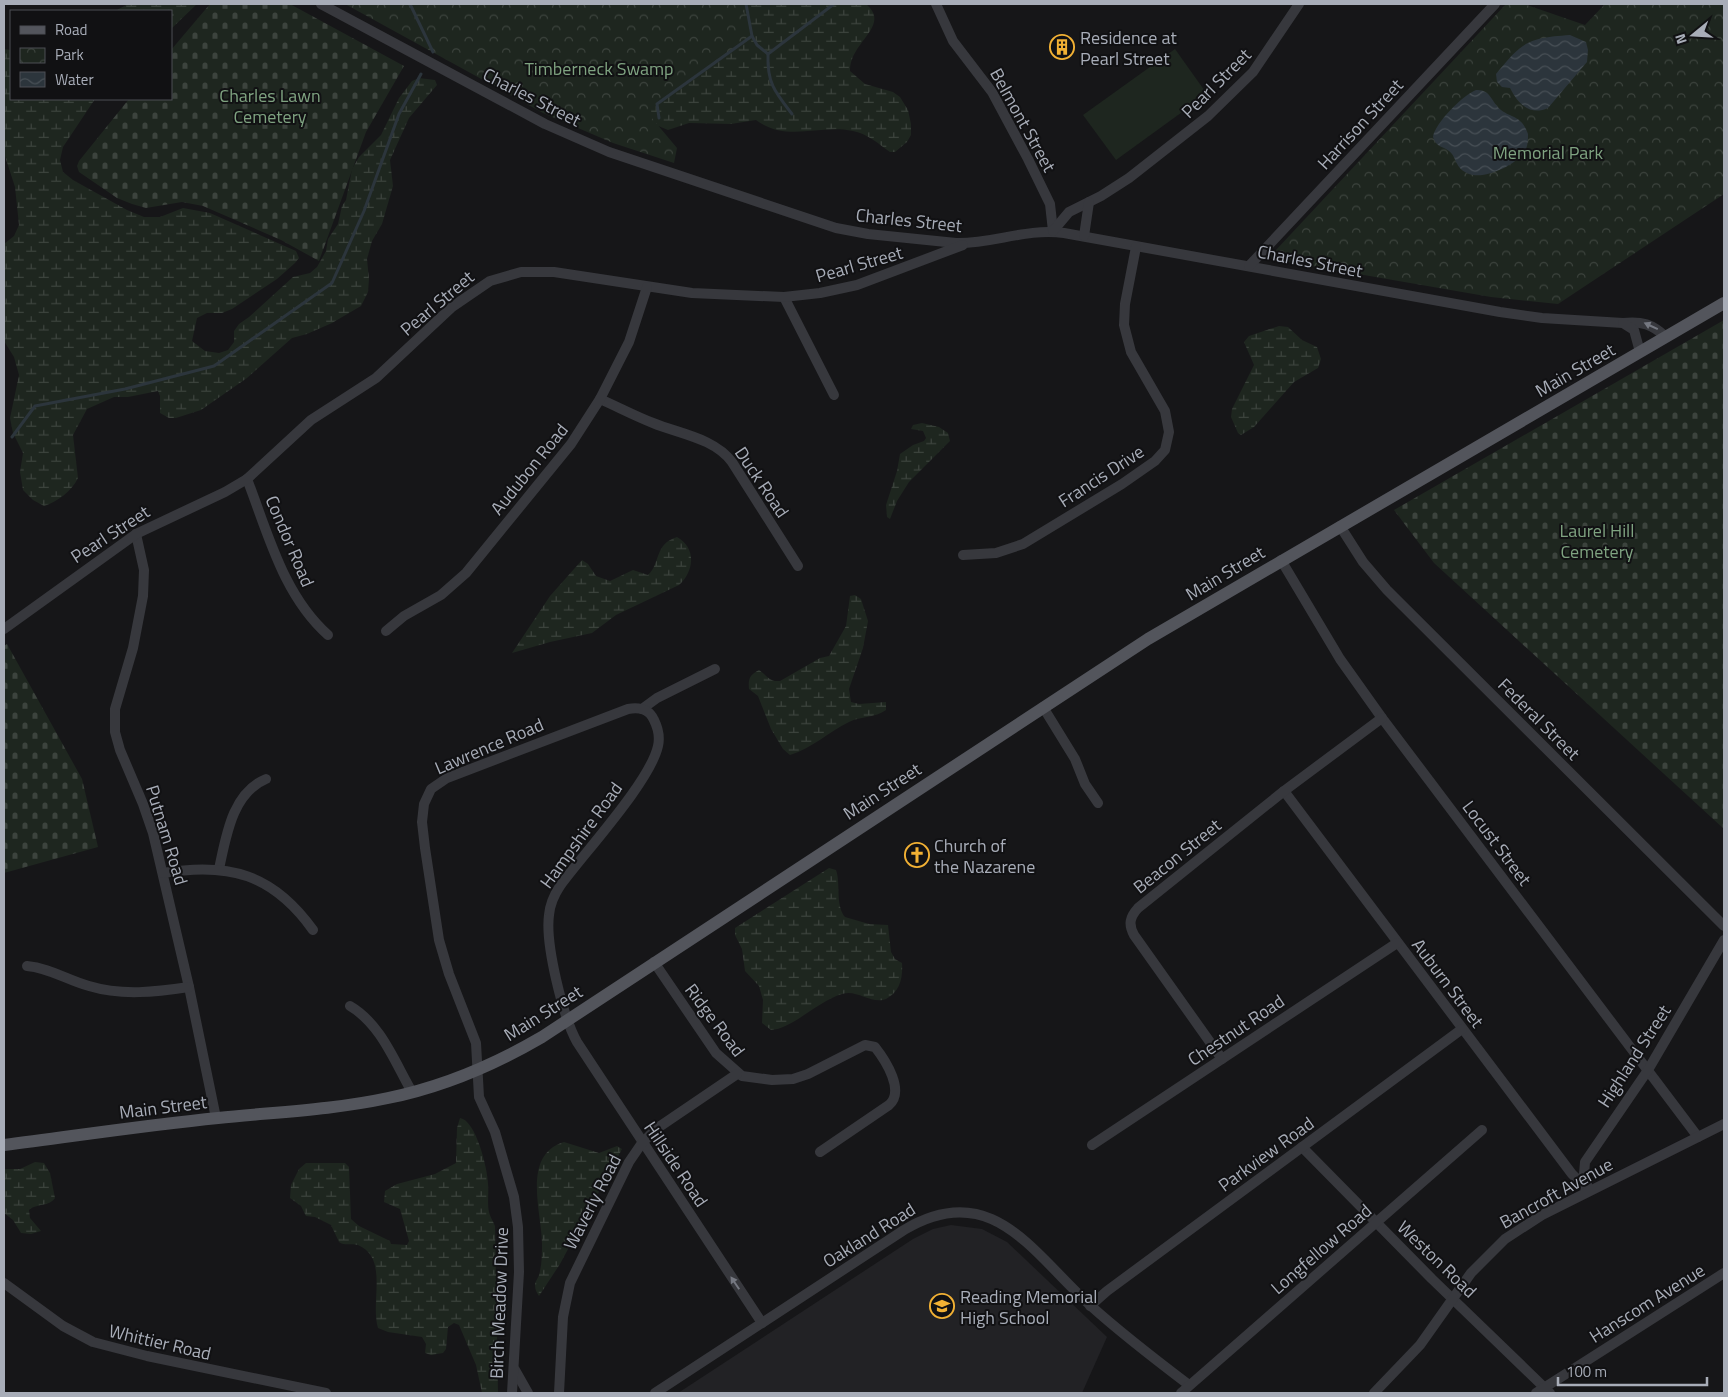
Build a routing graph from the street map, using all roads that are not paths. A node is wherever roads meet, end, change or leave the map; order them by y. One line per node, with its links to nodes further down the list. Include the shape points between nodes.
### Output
1 (321, 4): 8 (street, Charles Street, via 545,124 609,152 836,228)
2 (936, 4): 6 (street, Belmont Street, via 953,41 987,84 1024,151 1050,204)
3 (1299, 4): 5 (street, Pearl Street, via 1257,67 1214,110 1152,161)
4 (1495, 4): 10 (street, Harrison Street)
5 (1089, 202): 6 (street, Pearl Street, via 1070,212); 7 (street)
6 (1053, 231): 7 (street, Charles Street); 8 (street, Charles Street, via 1017,233)
7 (1084, 236): 9 (street, Charles Street)
8 (969, 243): 12 (street, Pearl Street, via 857,285)
9 (1136, 247): 10 (street, Charles Street); 22 (street, Francis Drive, via 1124,325 1131,352 1165,411 1169,432 1165,450 1122,484 1023,544 996,553)
10 (1249, 266): 14 (street, Charles Street, via 1521,316)
11 (647, 287): 12 (street, Pearl Street, via 726,296); 18 (street, Audubon Road, via 628,342); 19 (street, Pearl Street, via 554,272 521,272 490,281 452,307 376,378 311,420)
12 (784, 297): 17 (street)
13 (1724, 303): 15 (main road, Main Street)
14 (1628, 322): 15 (street, Charles Street, one-way to 14, via 1655,326); 16 (street, via 1635,332)
15 (1666, 337): 16 (main road, Main Street)
16 (1640, 352): 20 (main road, Main Street)
17 (834, 395)
18 (600, 398): 24 (street, Duck Road, via 724,452); 26 (street, Audubon Road, via 571,444 466,573 441,595 404,616)
19 (247, 478): 21 (street, Pearl Street, via 225,492); 27 (street, Condor Road, via 293,593 308,615)
20 (1340, 526): 23 (main road, Main Street); 37 (street, Federal Street, via 1381,584)
21 (136, 534): 25 (street, Pearl Street); 36 (street, Putnam Road, via 144,570 143,596 114,725 120,750 149,819)
22 (963, 555)
23 (1281, 560): 29 (main road, Main Street, via 1148,639); 31 (street, Locust Street, via 1336,652)
24 (798, 566)
25 (4, 628)
26 (386, 631)
27 (328, 634)
28 (715, 669): 30 (street, Lawrence Road)
29 (1043, 707): 34 (street); 41 (main road, Main Street)
30 (642, 709): 45 (street, Hampshire Road, via 652,716 658,732 658,744 651,764 560,886 550,908 551,946); 48 (street, Lawrence Road, via 620,712 464,770 439,782 426,798 422,822 436,927 449,974 476,1044)
31 (1382, 718): 33 (street, Beacon Street); 49 (street, Locust Street)
32 (266, 780): 35 (street, via 247,792 234,812)
33 (1284, 791): 40 (street, Auburn Street); 47 (street, Beacon Street, via 1138,908 1130,922 1134,935)
34 (1098, 803)
35 (219, 869): 36 (street); 38 (street, via 243,874 266,886 296,909)
36 (163, 873): 43 (street, Putnam Road)
37 (1724, 926)
38 (313, 930)
39 (1724, 940): 49 (street, Highland Street)
40 (1397, 943): 46 (street, Auburn Street); 47 (street, Chestnut Road)
41 (654, 962): 45 (main road, Main Street); 50 (street, Ridge Road, via 716,1053)
42 (27, 966): 43 (street, via 45,968 105,990 145,993)
43 (189, 987): 52 (street, Putnam Road)
44 (350, 1006): 51 (street, via 374,1028)
45 (568, 1020): 48 (main road, Main Street, via 525,1047); 56 (street, Hillside Road, via 577,1042)
46 (1462, 1030): 59 (street, Parkview Road); 61 (street, Auburn Street, via 1572,1174)
47 (1222, 1059): 58 (street, Chestnut Road)
48 (478, 1070): 51 (main road, Main Street); 68 (street, Birch Meadow Drive, via 479,1097 506,1161 517,1212 519,1272)
49 (1648, 1070): 55 (street, Locust Street); 61 (street, Highland Street, via 1585,1162 1584,1174)
50 (737, 1074): 56 (street, Waverly Road, via 662,1124); 60 (street, Ridge Road, via 760,1080 793,1079 865,1045 875,1047 895,1084 896,1094 889,1105)
51 (412, 1092): 52 (main road, Main Street, via 354,1104)
52 (216, 1118): 57 (main road, Main Street)
53 (1724, 1124): 55 (street, Bancroft Avenue)
54 (1482, 1130): 62 (street, Longfellow Road)
55 (1698, 1138): 61 (street, Bancroft Avenue)
56 (642, 1143): 67 (street, Hillside Road, one-way to 56); 74 (street, Waverly Road, via 629,1162 570,1283 563,1317)
57 (4, 1145)
58 (1092, 1145)
59 (1302, 1147): 62 (street, Weston Road); 66 (street, Parkview Road, via 1107,1290)
60 (820, 1152)
61 (1589, 1191): 65 (street, Bancroft Avenue, via 1505,1239 1478,1264)
62 (1376, 1223): 65 (street, Weston Road); 69 (street, Longfellow Road)
63 (1724, 1273): 70 (street, Hanscom Avenue)
64 (4, 1283): 71 (street, Whittier Road, via 63,1326 93,1342)
65 (1453, 1298): 70 (street, Weston Road); 77 (street, Bancroft Avenue, via 1420,1345)
66 (1090, 1306): 67 (street, Oakland Road, via 1022,1236 1009,1227 978,1214 953,1212 914,1224); 69 (street, Oakland Road)
67 (762, 1323): 75 (street, Oakland Road)
68 (514, 1367): 72 (street, Birch Meadow Drive); 73 (street)
69 (1189, 1385): 76 (street, Longfellow Road)
70 (1544, 1391)
71 (326, 1393)
72 (512, 1393)
73 (528, 1393)
74 (559, 1393)
75 (655, 1393)
76 (1182, 1393)
77 (1374, 1393)

